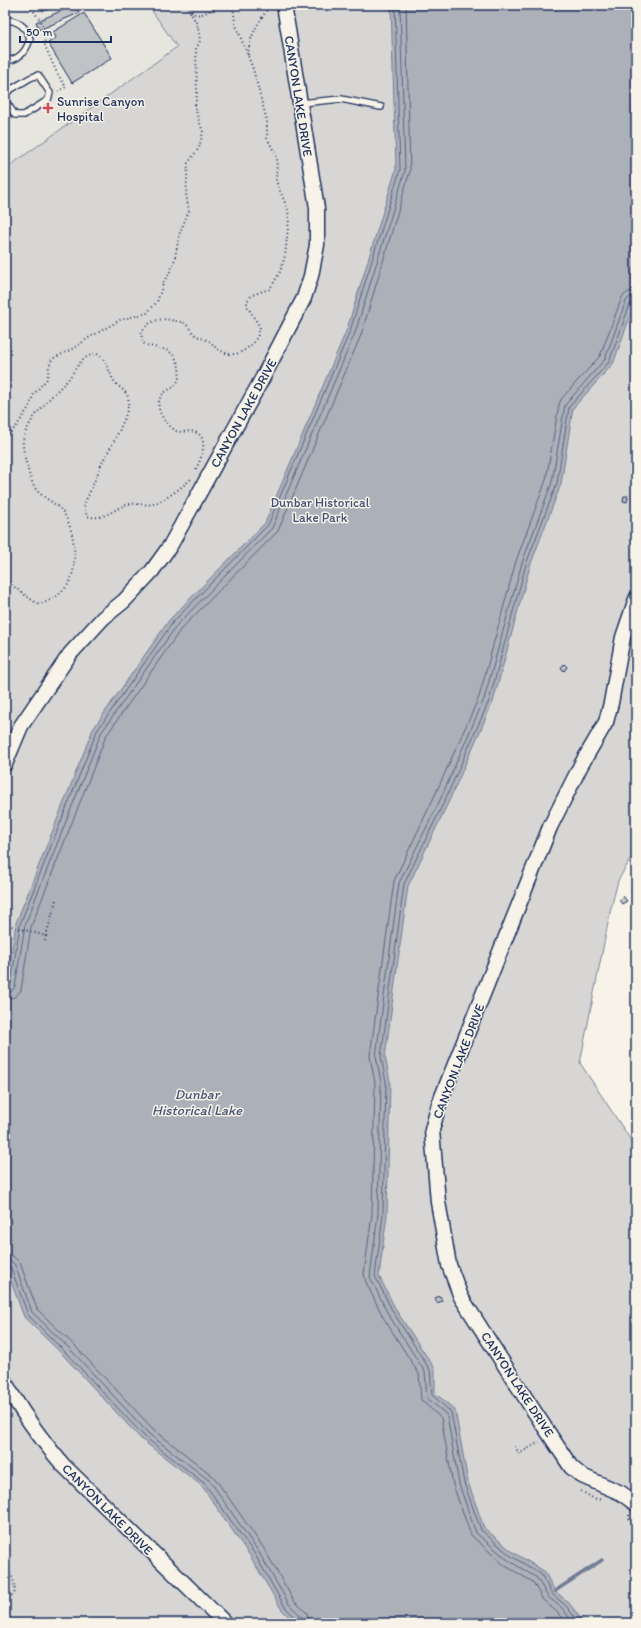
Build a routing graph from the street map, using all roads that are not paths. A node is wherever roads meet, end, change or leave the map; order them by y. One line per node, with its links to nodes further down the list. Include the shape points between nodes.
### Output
1 (284, 5): 6 (street, CANYON LAKE DRIVE)
2 (5, 20): 3 (lane, via 23,25 30,39 23,54)
3 (5, 61)
4 (5, 93): 5 (lane, via 38,75 50,93 48,100 24,115 15,115)
5 (5, 100)
6 (300, 103): 7 (lane, via 341,99); 9 (street, CANYON LAKE DRIVE, via 317,208 317,245 304,298 170,546 152,571 70,654 21,726)
7 (381, 107)
8 (636, 599): 11 (street, CANYON LAKE DRIVE, via 623,637 606,722 550,827 439,1104 432,1130 443,1237 449,1265 461,1297 571,1467 582,1476 621,1493)
9 (5, 764)
10 (5, 1382): 12 (street, CANYON LAKE DRIVE, via 26,1416 63,1465)
11 (632, 1507)
12 (225, 1623)

